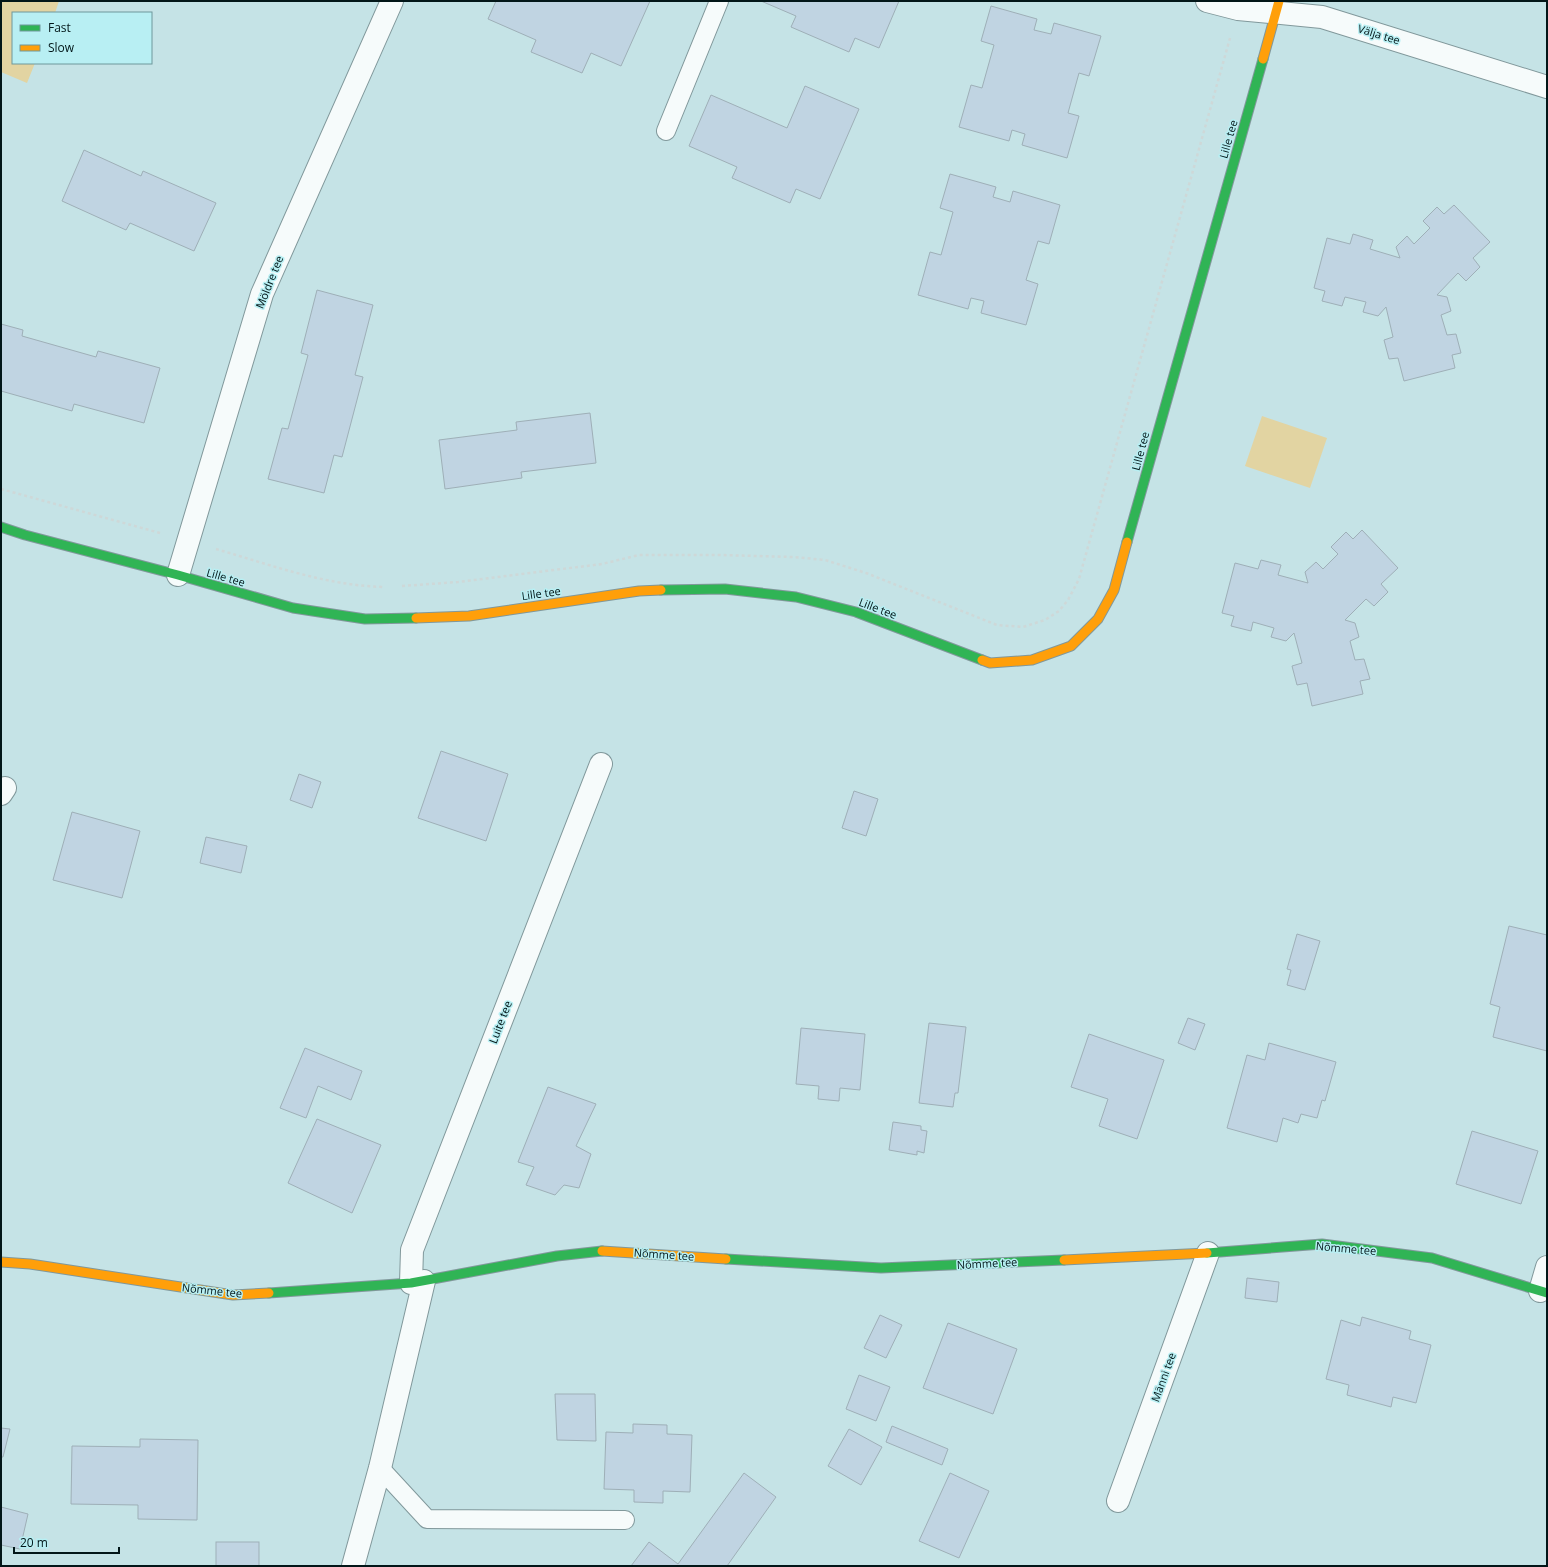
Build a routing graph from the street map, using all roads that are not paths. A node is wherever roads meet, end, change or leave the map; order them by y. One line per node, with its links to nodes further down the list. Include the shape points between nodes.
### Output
1 (392, 1): 8 (street, Möldre tee, via 262,294)
2 (719, 1): 6 (lane)
3 (1207, 1): 4 (street, Välja tee, via 1238,9)
4 (1278, 7): 5 (street, Välja tee, via 1322,17); 8 (street, Lille tee, via 1114,590 1098,619 1071,646 1032,660 990,662 856,612 796,597 725,589 640,591 469,616 365,619 294,608)
5 (1547, 87)
6 (666, 131)
7 (1, 527): 8 (street, Lille tee, via 25,536)
8 (178, 575)
9 (601, 764): 13 (street, Luite tee, via 412,1250)
10 (1208, 1253): 13 (street, Nõmme tee, via 881,1268 602,1251 557,1256); 14 (street, Nõmme tee, via 1322,1244 1432,1258); 16 (street, Männi tee)
11 (1, 1262): 13 (street, Nõmme tee, via 38,1265 233,1294)
12 (1547, 1267): 14 (street)
13 (417, 1282): 15 (street)
14 (1544, 1292)
15 (380, 1468): 17 (lane, via 427,1520); 18 (street)
16 (1118, 1501)
17 (624, 1520)
18 (353, 1566)

